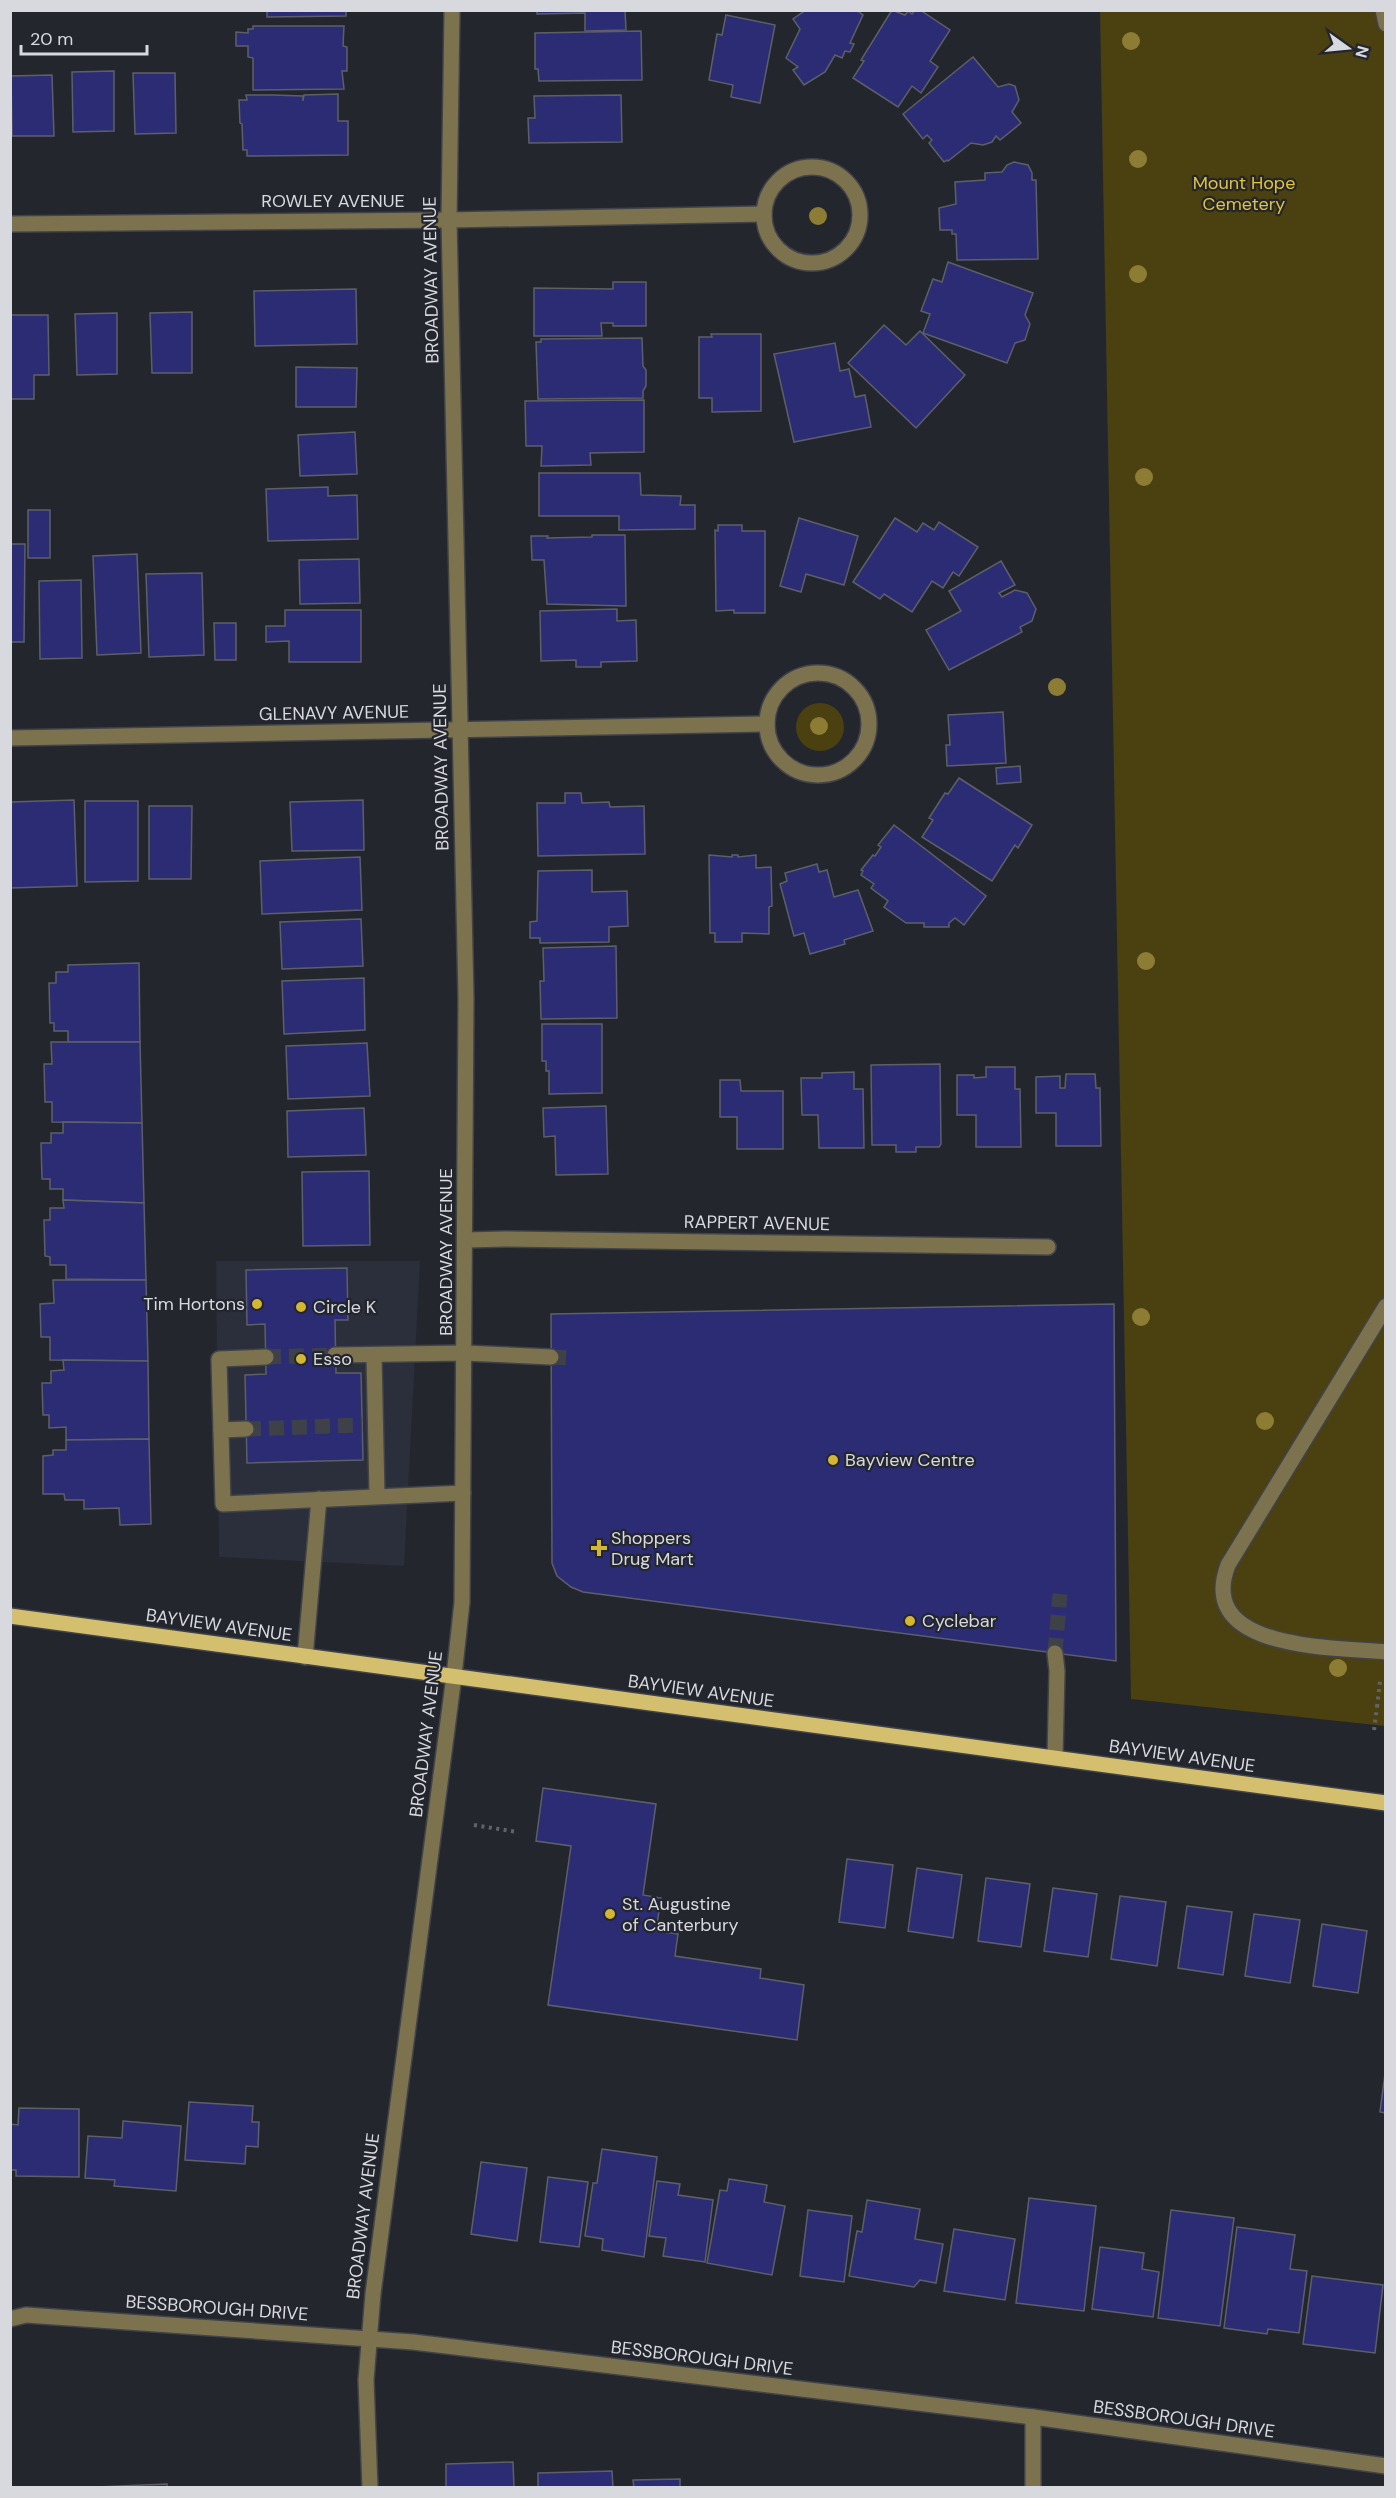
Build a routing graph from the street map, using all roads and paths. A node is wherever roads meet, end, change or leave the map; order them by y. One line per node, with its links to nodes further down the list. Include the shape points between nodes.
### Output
1 (452, 10): 5 (street, BROADWAY AVENUE)
2 (1383, 10): 3 (street)
3 (1386, 24)
4 (764, 214): 4 (street, via 774,245 803,262 835,257 848,247 857,233 860,217 859,201 842,176 813,166 785,175 770,192); 5 (street, ROWLEY AVENUE)
5 (449, 220): 6 (street, ROWLEY AVENUE); 8 (street, BROADWAY AVENUE)
6 (10, 224)
7 (767, 724): 7 (street, via 769,741 777,756 790,768 822,776 853,763 869,733 864,700 853,686 823,673 806,674 790,681 778,692); 8 (street, GLENAVY AVENUE)
8 (459, 729): 9 (street, GLENAVY AVENUE); 10 (street, BROADWAY AVENUE, via 466,998)
9 (10, 738)
10 (466, 1240): 11 (street, RAPPERT AVENUE); 13 (street, BROADWAY AVENUE)
11 (1048, 1246)
12 (1386, 1305): 24 (street, via 1227,1565 1222,1589 1228,1612 1253,1632 1296,1643)
13 (464, 1353): 14 (street); 17 (street); 20 (street, BROADWAY AVENUE)
14 (374, 1354): 15 (street); 21 (street, via 369,1425)
15 (335, 1355)
16 (266, 1357): 19 (street, via 219,1359)
17 (551, 1357)
18 (246, 1429): 19 (street)
19 (221, 1430): 22 (street, via 223,1504)
20 (463, 1493): 21 (street); 27 (street, BROADWAY AVENUE, via 462,1602)
21 (377, 1496): 22 (street)
22 (319, 1498): 26 (street)
23 (10, 1616): 26 (main road, BAYVIEW AVENUE)
24 (1386, 1652)
25 (1055, 1653): 30 (street)
26 (305, 1657): 27 (main road, BAYVIEW AVENUE)
27 (454, 1676): 30 (main road, BAYVIEW AVENUE); 35 (street, BROADWAY AVENUE)
28 (1377, 1706): 29 (path)
29 (1374, 1730)
30 (1055, 1758): 31 (main road, BAYVIEW AVENUE)
31 (1386, 1803)
32 (474, 1825): 33 (path)
33 (517, 1832)
34 (10, 2319): 35 (street, BESSBOROUGH DRIVE, via 26,2316)
35 (368, 2337): 36 (street, BESSBOROUGH DRIVE); 38 (street, BROADWAY AVENUE)
36 (1033, 2417): 37 (street, BESSBOROUGH DRIVE); 39 (street)
37 (1386, 2466)
38 (370, 2487)
39 (1033, 2487)

